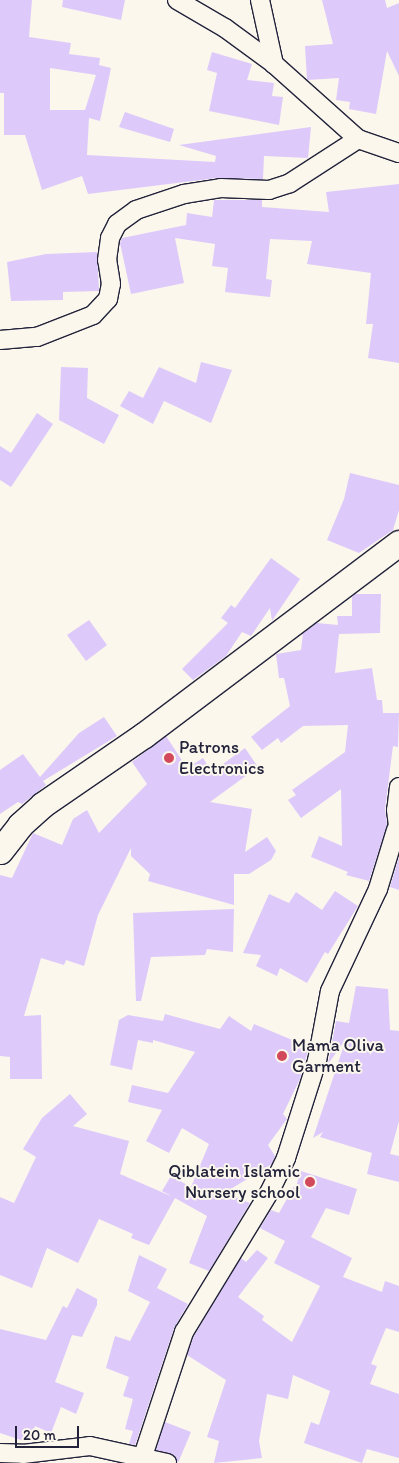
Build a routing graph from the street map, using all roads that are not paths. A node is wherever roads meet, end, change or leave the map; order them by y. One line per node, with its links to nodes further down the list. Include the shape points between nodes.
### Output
1 (177, 0): 3 (street, via 225,28)
2 (260, 0): 3 (street)
3 (274, 64): 4 (street)
4 (358, 138): 5 (street); 6 (street, via 290,183 269,190 221,188 184,194 136,210 117,224 110,238 107,260 111,284 108,299 93,314 37,337)
5 (399, 154)
6 (0, 340)
7 (399, 543): 10 (main road, via 144,735 42,805)
8 (399, 787): 9 (street)
9 (398, 832): 12 (street, via 378,889 330,991 322,1020 317,1061 286,1158 270,1191 184,1332)
10 (0, 850)
11 (0, 1454): 12 (street, via 90,1446)
12 (143, 1456): 13 (street)
13 (167, 1463)

